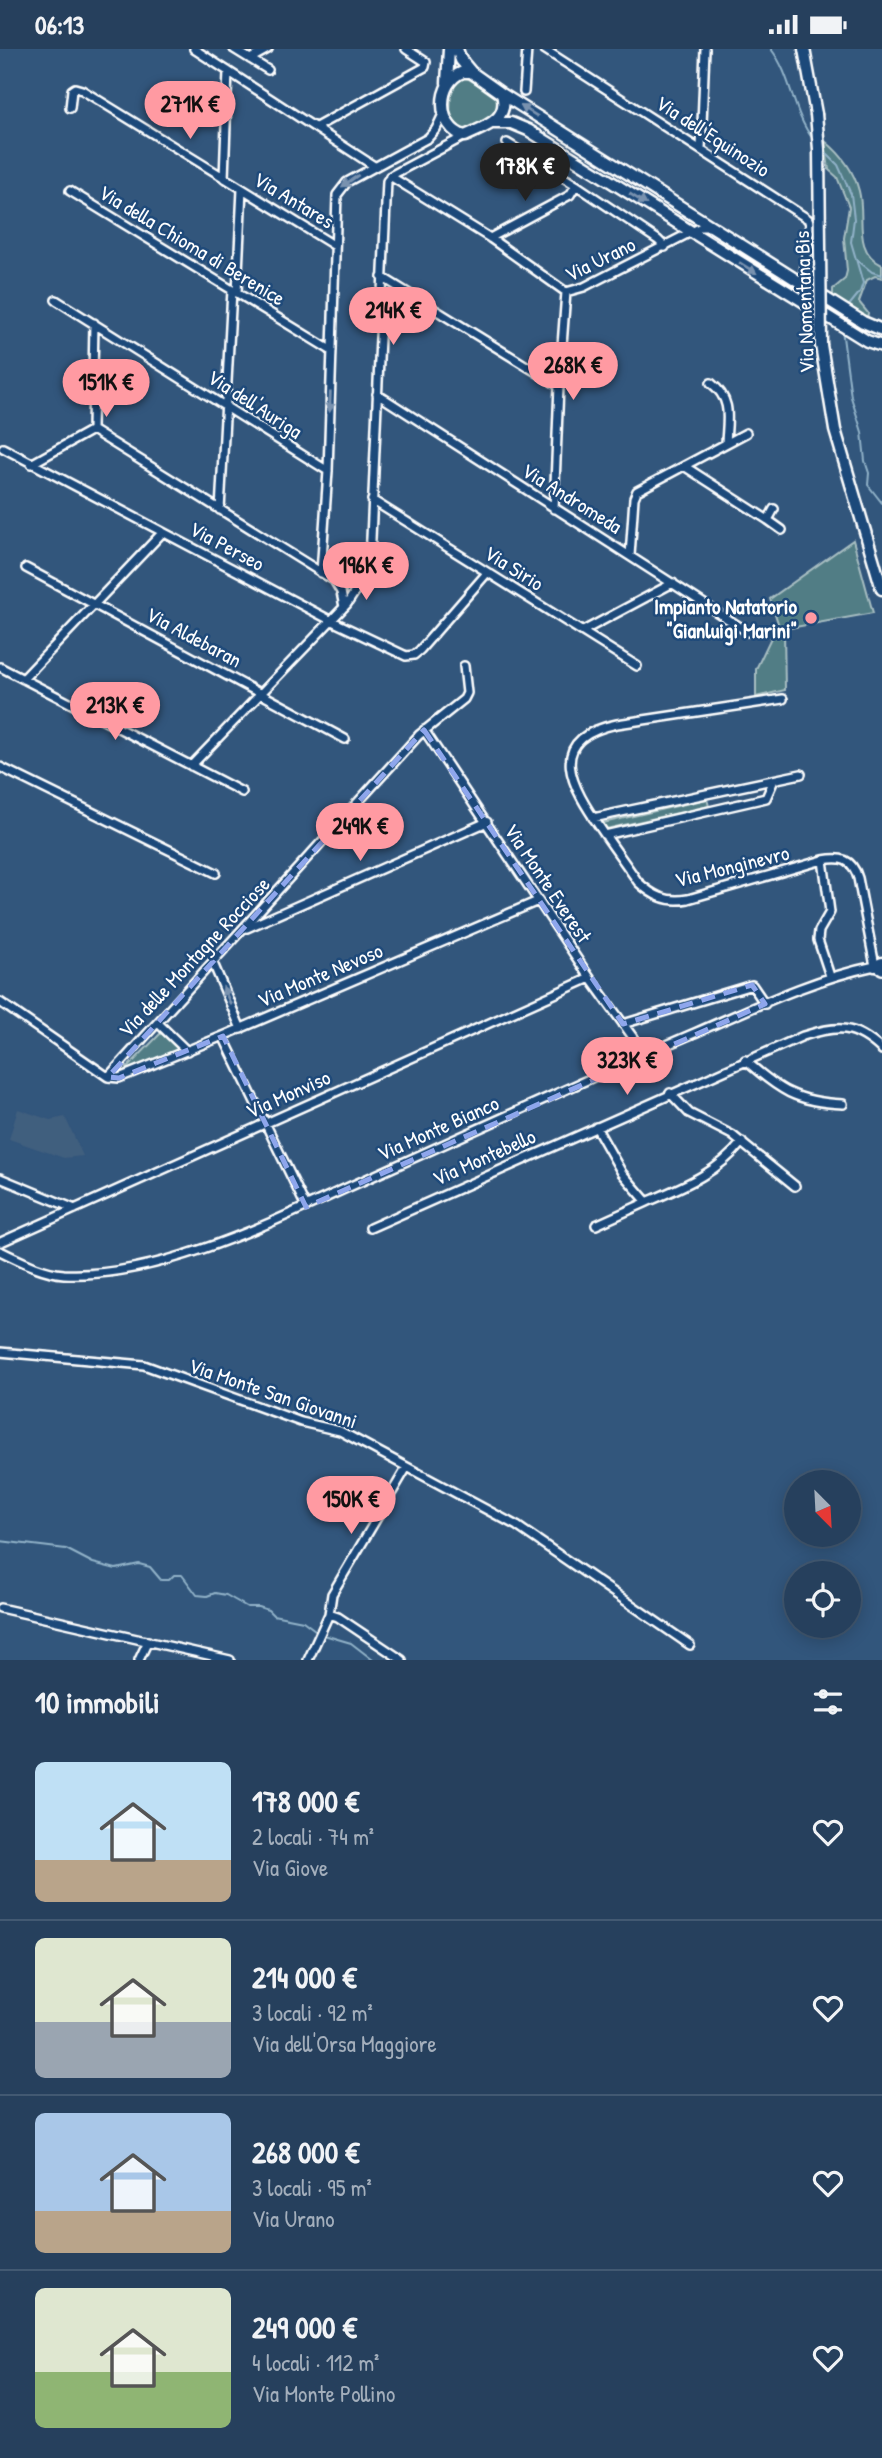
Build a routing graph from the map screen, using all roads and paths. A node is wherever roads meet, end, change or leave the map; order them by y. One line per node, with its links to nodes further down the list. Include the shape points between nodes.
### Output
1 (194, 49): 13 (street)
2 (234, 49): 11 (street)
3 (268, 49): 11 (street)
4 (405, 49): 21 (street, via 427,65 425,68)
5 (449, 49): 15 (street)
6 (457, 49): 14 (street)
7 (527, 49): 16 (street)
8 (544, 49): 24 (street, Via dell'Equinozio)
9 (705, 49): 24 (street)
10 (804, 49): 71 (street, Via Nomentana Bis, bridge, via 819,149 821,345 835,430)
11 (250, 59): 12 (street)
12 (268, 70)
13 (228, 71): 21 (street); 27 (street)
14 (471, 72): 15 (street, via 457,74); 17 (street)
15 (447, 84): 19 (street)
16 (524, 92)
17 (502, 94): 20 (street, via 503,110); 31 (street, one-way to 17)
18 (70, 108): 27 (street, Via Antares, via 72,90 82,90)
19 (443, 114): 22 (street, via 452,130); 25 (street, via 430,136)
20 (493, 123): 22 (street); 33 (street, one-way to 33, via 511,123 528,130)
21 (316, 127): 25 (street)
22 (465, 136): 26 (street)
23 (507, 143): 28 (street)
24 (701, 149): 38 (street, Via dell'Equinozio, via 808,219)
25 (374, 166): 35 (street, one-way to 35, via 338,192)
26 (390, 176): 34 (street); 37 (street)
27 (224, 178): 29 (street, Via Antares)
28 (576, 185): 34 (street, via 570,195); 36 (street)
29 (242, 189): 35 (street, Via Antares); 39 (street)
30 (70, 191): 39 (street, Via della Chioma di Berenice)
31 (690, 214): 32 (street); 33 (street)
32 (711, 227): 33 (street, Via Urano); 38 (street)
33 (690, 232): 36 (street, Via Urano); 44 (street, one-way to 44)
34 (490, 238): 40 (street)
35 (335, 246): 45 (street)
36 (665, 247): 40 (street, Via Urano)
37 (383, 277): 47 (street); 48 (street)
38 (803, 283): 43 (street)
39 (234, 291): 45 (street, Via della Chioma di Berenice); 49 (street)
40 (566, 292): 47 (street, Via Urano)
41 (56, 300): 42 (street, Via dell'Auriga)
42 (94, 323): 49 (street, Via dell'Auriga); 50 (street)
43 (882, 330)
44 (882, 346)
45 (332, 351): 56 (street, one-way to 56)
46 (711, 383): 52 (street, via 726,401)
47 (559, 386): 58 (street, Via Urano)
48 (377, 394): 57 (street); 58 (street, Via Andromeda)
49 (224, 405): 56 (street, Via dell'Auriga); 60 (street)
50 (92, 430): 54 (street); 60 (street)
51 (746, 433): 52 (street)
52 (726, 443): 55 (street)
53 (2, 448): 54 (street, Via Perseo)
54 (32, 464): 63 (street, Via Perseo)
55 (684, 466): 61 (street); 64 (street, via 636,491)
56 (328, 471): 67 (street)
57 (372, 500): 66 (street, Via Sirio); 68 (street, via 370,561)
58 (555, 509): 64 (street, Via Andromeda)
59 (774, 509): 61 (street)
60 (220, 510): 67 (street)
61 (768, 520): 62 (street)
62 (782, 530)
63 (163, 532): 72 (street); 74 (street, Via Perseo)
64 (630, 556): 70 (street, Via Andromeda)
65 (26, 568): 72 (street, Via Aldebaran)
66 (487, 572): 74 (street, Via Perseo, via 411,656); 75 (street, Via Sirio)
67 (321, 573): 69 (street)
68 (364, 579): 69 (street); 73 (street)
69 (335, 581): 73 (street)
70 (673, 583): 75 (street); 76 (street, Via Andromeda)
71 (882, 589)
72 (94, 605): 80 (street); 81 (street, Via Aldebaran)
73 (344, 607): 74 (street)
74 (330, 619): 81 (street)
75 (583, 631): 78 (street, Via Sirio)
76 (748, 632)
77 (464, 666): 83 (street, Via delle Montagne Rocciose, via 466,697)
78 (637, 666)
79 (0, 667): 80 (street)
80 (23, 679): 85 (street)
81 (260, 692): 84 (street, Via Aldebaran); 85 (street)
82 (783, 699): 90 (street, Via Monginevro, via 617,724 587,736 572,752 570,771)
83 (425, 730): 91 (street, Via Monte Everest); 96 (street, Via delle Montagne Rocciose)
84 (345, 739)
85 (191, 765): 89 (street)
86 (0, 767): 94 (street)
87 (802, 775): 88 (street)
88 (774, 780): 90 (street); 92 (street, via 766,798)
89 (242, 792)
90 (593, 818): 92 (street, Via Monginevro)
91 (487, 823): 95 (street, Via Monte Everest); 96 (street)
92 (605, 835): 93 (street, Via Monginevro, via 638,882 671,901)
93 (823, 860): 98 (street, Via Monginevro, via 844,859 856,870); 99 (street, via 830,912 818,940)
94 (216, 873)
95 (538, 901): 100 (street, Via Monte Everest); 105 (street, Via Monte Nevoso)
96 (245, 929): 97 (street, Via delle Montagne Rocciose)
97 (213, 963): 103 (street, Via delle Montagne Rocciose); 105 (street, one-way to 97)
98 (880, 966): 99 (street, Via Monte Bianco)
99 (830, 976): 102 (street, Via Monte Bianco)
100 (590, 978): 104 (street, Via Monte Everest); 114 (street, Via Monviso)
101 (0, 1002): 111 (street)
102 (765, 1004): 104 (street, via 752,985); 109 (street, Via Monte Bianco)
103 (158, 1023): 108 (street); 111 (street, Via delle Montagne Rocciose)
104 (624, 1024): 109 (street, Via Monte Everest)
105 (241, 1029): 106 (street, Via Monte Nevoso)
106 (223, 1036): 108 (street, Via Monte Nevoso); 114 (street)
107 (882, 1050): 110 (street, Via Montebello, via 857,1032 835,1028)
108 (187, 1051): 111 (street, Via Monte Nevoso)
109 (645, 1054): 120 (street, Via Monte Bianco)
110 (745, 1060): 112 (street, Via Montebello); 113 (street, via 788,1094 811,1102)
111 (111, 1078)
112 (670, 1093): 115 (street, Via Montebello); 116 (street, via 689,1113)
113 (843, 1104)
114 (265, 1123): 120 (street); 121 (street, Via Monviso)
115 (596, 1127): 119 (street, via 622,1173); 123 (street, Via Montebello)
116 (742, 1142): 118 (street); 119 (street, via 711,1171)
117 (0, 1178): 121 (street)
118 (794, 1186)
119 (647, 1202): 122 (street)
120 (306, 1207): 124 (street, Via Monte Bianco, via 198,1251 106,1271 47,1272)
121 (75, 1209): 124 (street, Via Monviso)
122 (597, 1225)
123 (370, 1228)
124 (1, 1246)
125 (0, 1352): 126 (street, Via Monte San Giovanni, via 146,1366 301,1422 340,1431)
126 (407, 1467): 128 (street, via 332,1594); 130 (street, Via Monte San Giovanni, via 522,1529)
127 (0, 1608): 129 (street)
128 (329, 1614): 133 (street); 134 (street)
129 (148, 1641): 131 (street); 132 (street)
130 (690, 1644)
131 (139, 1660)
132 (230, 1660)
133 (308, 1660)
134 (402, 1660)

